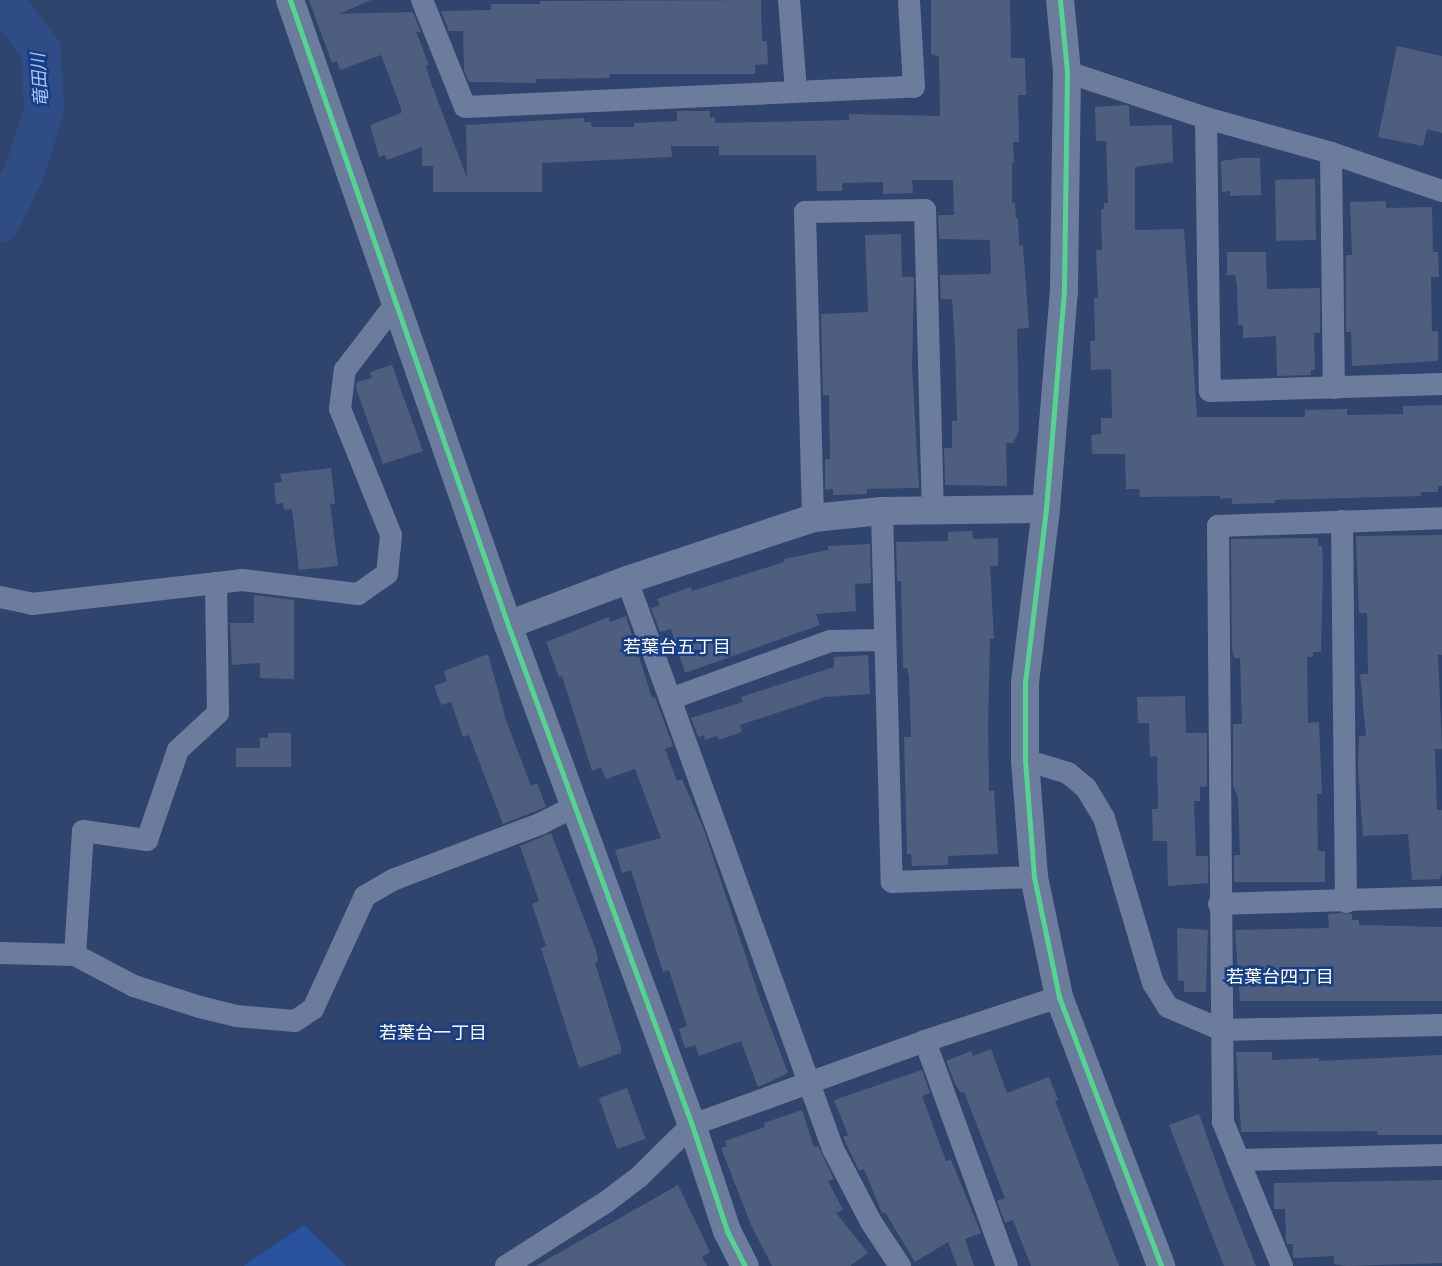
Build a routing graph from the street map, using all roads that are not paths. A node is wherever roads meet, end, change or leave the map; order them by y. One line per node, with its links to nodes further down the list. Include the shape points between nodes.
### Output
1 (290, 0): 11 (street)
2 (422, 0): 7 (street, via 465,107 541,106)
3 (789, 0): 7 (street)
4 (909, 0): 7 (street, via 914,87)
5 (1060, 0): 6 (street)
6 (1067, 72): 8 (street); 14 (street, via 1064,290)
7 (796, 91)
8 (1206, 118): 9 (street); 13 (street, via 1210,391)
9 (1331, 153): 10 (street); 13 (street)
10 (1442, 192)
11 (394, 306): 21 (street, via 345,370 340,409 391,535 387,574 358,594 242,580); 23 (street)
12 (1442, 384): 13 (street)
13 (1334, 388)
14 (1046, 509): 15 (street); 26 (street, via 1025,682)
15 (933, 510): 16 (street); 17 (street, via 925,210 805,212)
16 (882, 511): 17 (street); 24 (street)
17 (813, 518): 20 (street)
18 (1442, 518): 19 (street)
19 (1342, 521): 30 (street); 31 (street, via 1218,526)
20 (627, 580): 23 (street); 25 (street)
21 (216, 583): 22 (street, via 32,604); 33 (street, via 218,713 178,750 146,840 83,831)
22 (0, 597)
23 (508, 625): 27 (street)
24 (883, 640): 25 (street, via 830,641); 28 (street, via 892,882)
25 (670, 699): 38 (street)
26 (1025, 760): 28 (street); 36 (street, via 1068,773 1086,788 1104,818 1153,983 1168,1007)
27 (574, 808): 33 (street, via 395,879 365,896 313,1009 295,1021 236,1016 200,1006 134,986); 39 (street)
28 (1034, 877): 34 (street)
29 (1442, 897): 30 (street)
30 (1346, 902): 31 (street)
31 (1219, 904): 36 (street)
32 (0, 953): 33 (street)
33 (75, 955)
34 (1059, 997): 37 (street); 46 (street)
35 (1442, 1025): 36 (street)
36 (1222, 1030): 41 (street, via 1223,1122)
37 (925, 1041): 38 (street); 45 (street)
38 (809, 1086): 39 (street); 44 (street, via 848,1181)
39 (692, 1126): 42 (street); 43 (street, via 639,1177 606,1202)
40 (1442, 1155): 41 (street)
41 (1238, 1160): 47 (street)
42 (741, 1265)
43 (506, 1266)
44 (900, 1266)
45 (1007, 1266)
46 (1161, 1266)
47 (1282, 1266)

